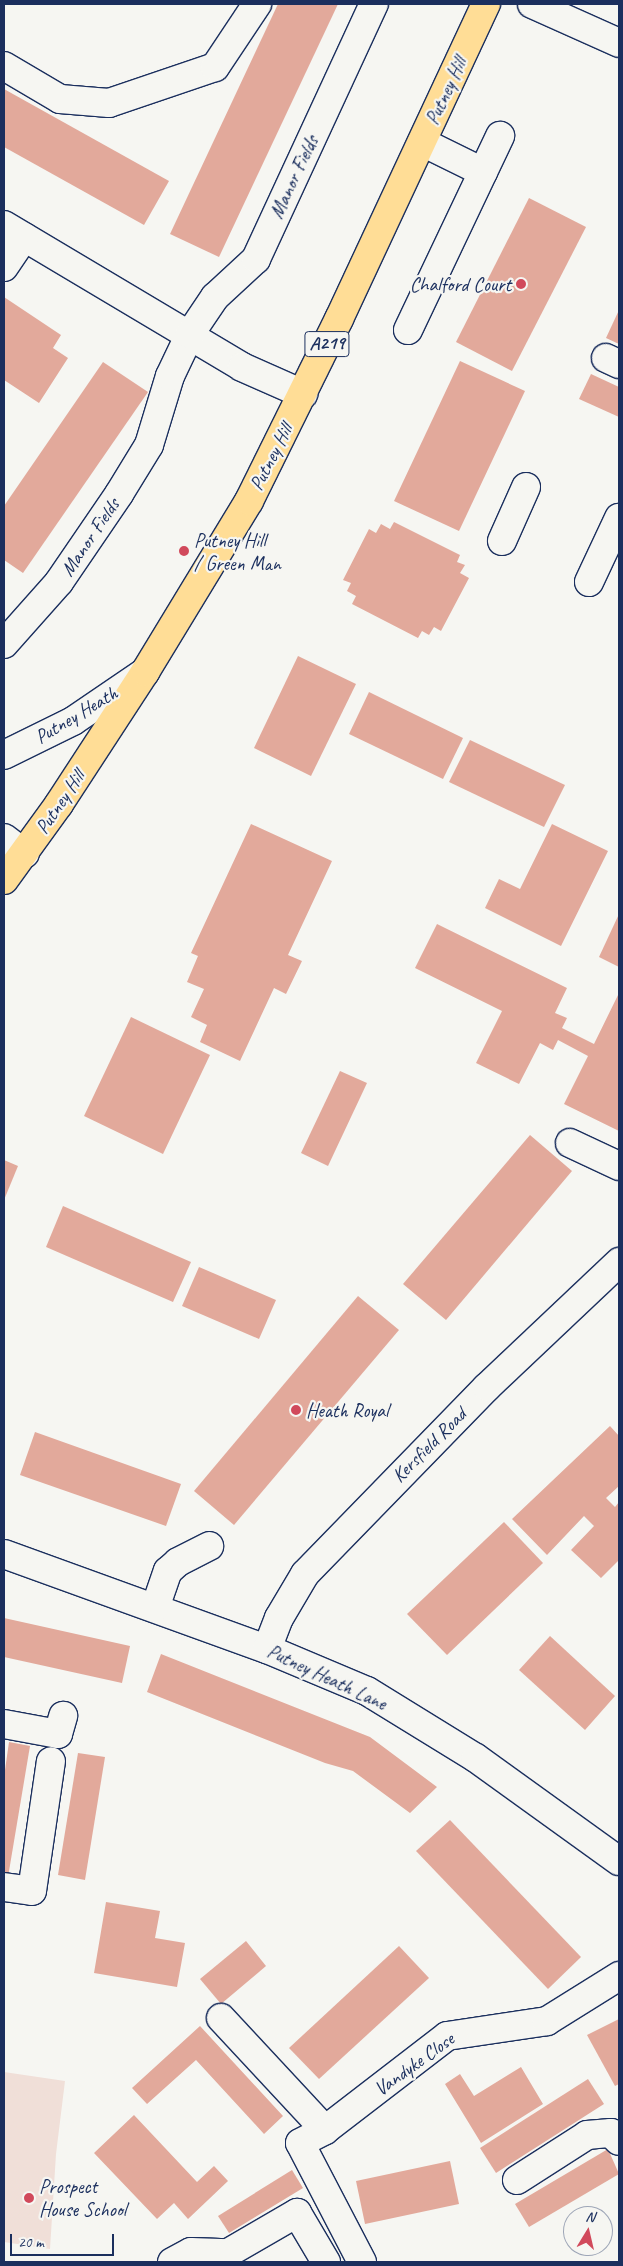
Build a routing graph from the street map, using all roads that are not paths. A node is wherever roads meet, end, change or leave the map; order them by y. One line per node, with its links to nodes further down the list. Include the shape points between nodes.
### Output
1 (257, 4): 6 (street, via 215,67 109,103 60,99)
2 (374, 4): 13 (street, Manor Fields, via 256,259 215,297)
3 (486, 4): 8 (main road, Putney Hill / A219)
4 (532, 4): 5 (street)
5 (619, 43)
6 (4, 66)
7 (500, 136): 9 (street)
8 (422, 142): 9 (street); 14 (main road, Putney Hill / A219)
9 (483, 172): 12 (street)
10 (14, 231): 11 (street); 13 (street)
11 (4, 267)
12 (408, 330)
13 (190, 334): 14 (street, via 242,367); 19 (street, Manor Fields, via 170,376 149,445 59,582)
14 (303, 394): 20 (main road, Putney Hill / A219, via 245,508)
15 (526, 487): 17 (street)
16 (619, 518): 18 (street)
17 (502, 541)
18 (589, 582)
19 (4, 644)
20 (145, 672): 21 (street, Putney Heath, via 73,722); 22 (main road, Putney Hill / A219)
21 (4, 755)
22 (14, 846): 23 (main road, Putney Hill / A219)
23 (4, 880)
24 (570, 1143): 25 (street)
25 (619, 1166)
26 (619, 1262): 30 (street, Kersfield Road, via 487,1387 311,1567 293,1591)
27 (209, 1546): 29 (street, via 168,1571)
28 (4, 1554): 29 (street, Putney Heath Lane)
29 (155, 1608): 30 (street, Putney Heath Lane)
30 (267, 1649): 34 (street, Putney Heath Lane, via 384,1702 476,1758)
31 (63, 1716): 32 (street, via 58,1734)
32 (4, 1724)
33 (51, 1761): 35 (street, via 32,1891)
34 (619, 1861)
35 (4, 1887)
36 (619, 1976): 38 (street, Vandyke Close, via 547,2021 447,2036)
37 (221, 2018): 38 (street)
38 (326, 2130): 43 (street, Vandyke Close, via 300,2143)
39 (619, 2141): 40 (street, via 611,2133 587,2135)
40 (517, 2180)
41 (172, 2262): 42 (street, via 191,2252 228,2252 297,2213)
42 (326, 2262)
43 (362, 2262)

